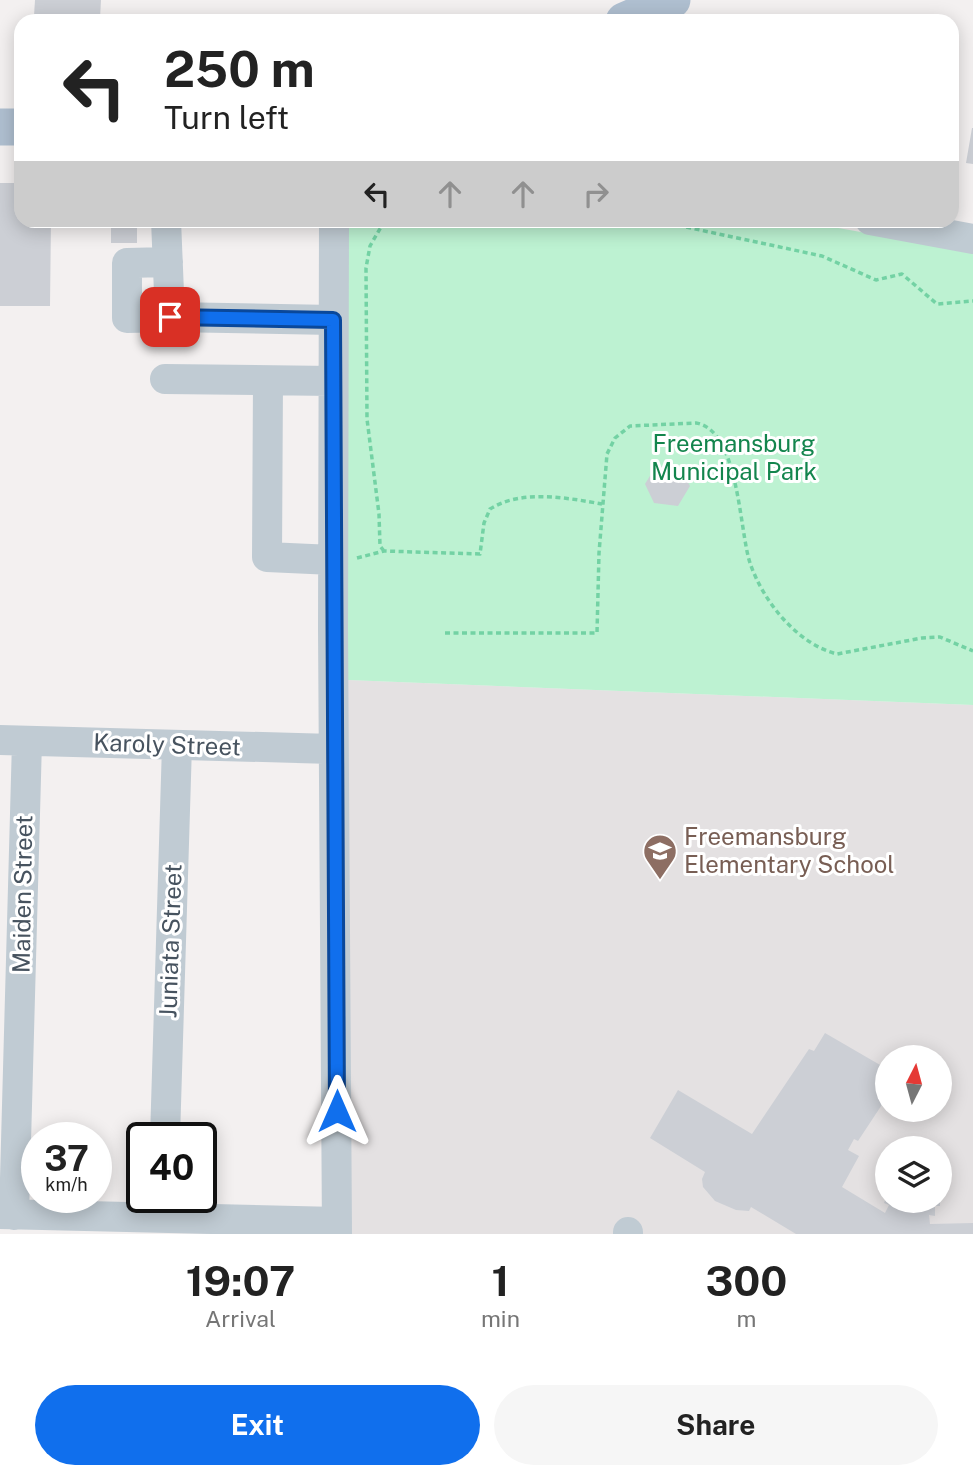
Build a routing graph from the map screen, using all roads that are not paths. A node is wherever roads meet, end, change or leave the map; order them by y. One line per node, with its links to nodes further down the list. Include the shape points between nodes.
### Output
1 (672, 0): 2 (main road)
2 (640, 14)
3 (166, 228): 7 (street)
4 (334, 228): 9 (street)
5 (913, 228): 6 (street)
6 (973, 239)
7 (168, 262): 8 (street); 8 (street, via 127,263 127,318)
8 (170, 317): 9 (street)
9 (333, 320): 12 (street)
10 (165, 379): 11 (street)
11 (268, 381): 12 (street); 13 (street, via 267,557)
12 (333, 381): 13 (street)
13 (344, 559): 16 (street)
14 (13, 740): 15 (street, Karoly Street); 20 (street, Maiden Street)
15 (177, 745): 16 (street, Karoly Street); 17 (street, Juniata Street)
16 (333, 749): 21 (street)
17 (165, 1122)
18 (126, 1210): 20 (street)
19 (206, 1213): 21 (street)
20 (7, 1215)
21 (337, 1228)

